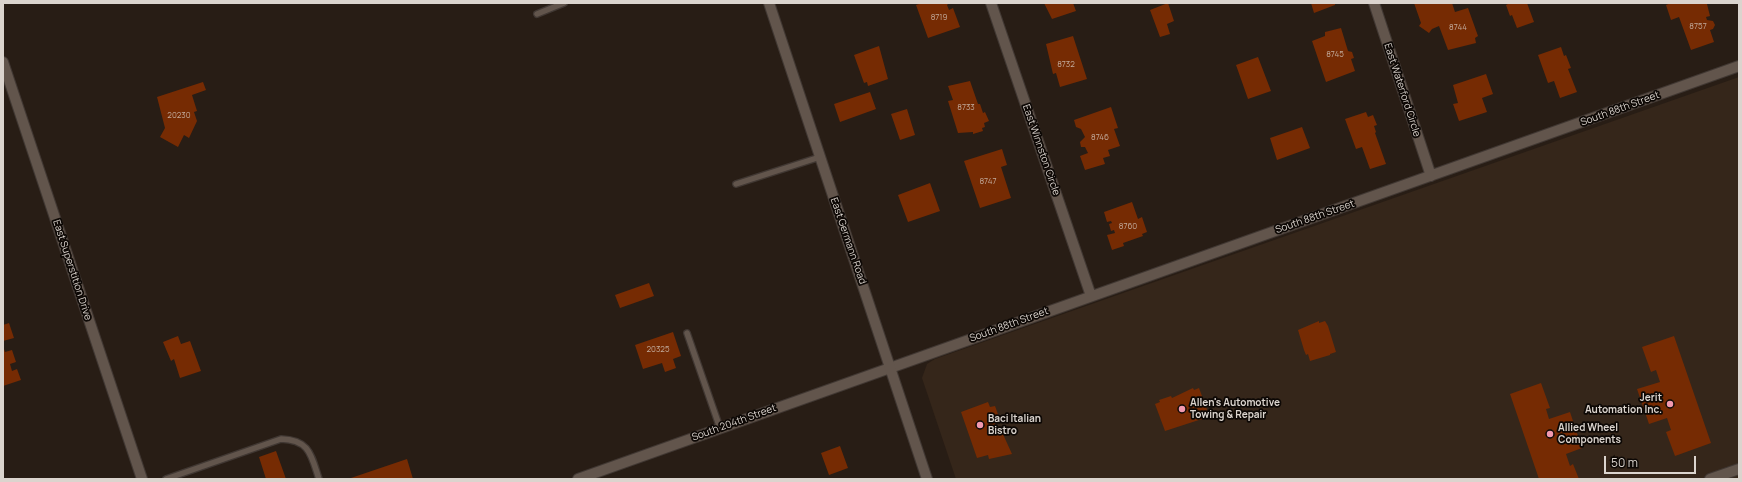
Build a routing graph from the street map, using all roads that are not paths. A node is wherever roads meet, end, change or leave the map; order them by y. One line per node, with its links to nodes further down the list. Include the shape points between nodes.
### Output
1 (564, 3): 5 (lane)
2 (769, 3): 8 (street, East Germann Road)
3 (991, 3): 11 (street, East Winnston Circle)
4 (1374, 3): 9 (street, East Waterford Circle)
5 (537, 14)
6 (3, 62): 16 (street, East Superstition Drive)
7 (1739, 66): 9 (street, South 88th Street)
8 (820, 157): 10 (lane); 13 (street, East Germann Road)
9 (1431, 176): 11 (street, South 88th Street)
10 (736, 184)
11 (1091, 296): 13 (street, South 88th Street)
12 (687, 333): 14 (lane)
13 (891, 368): 14 (street, South 204th Street); 20 (street, East Germann Road)
14 (720, 428): 19 (street, South 204th Street)
15 (1739, 469): 21 (street)
16 (140, 478)
17 (166, 479): 18 (lane, via 281,439 294,440 306,447)
18 (319, 479)
19 (578, 479)
20 (927, 479)
21 (1710, 479)

